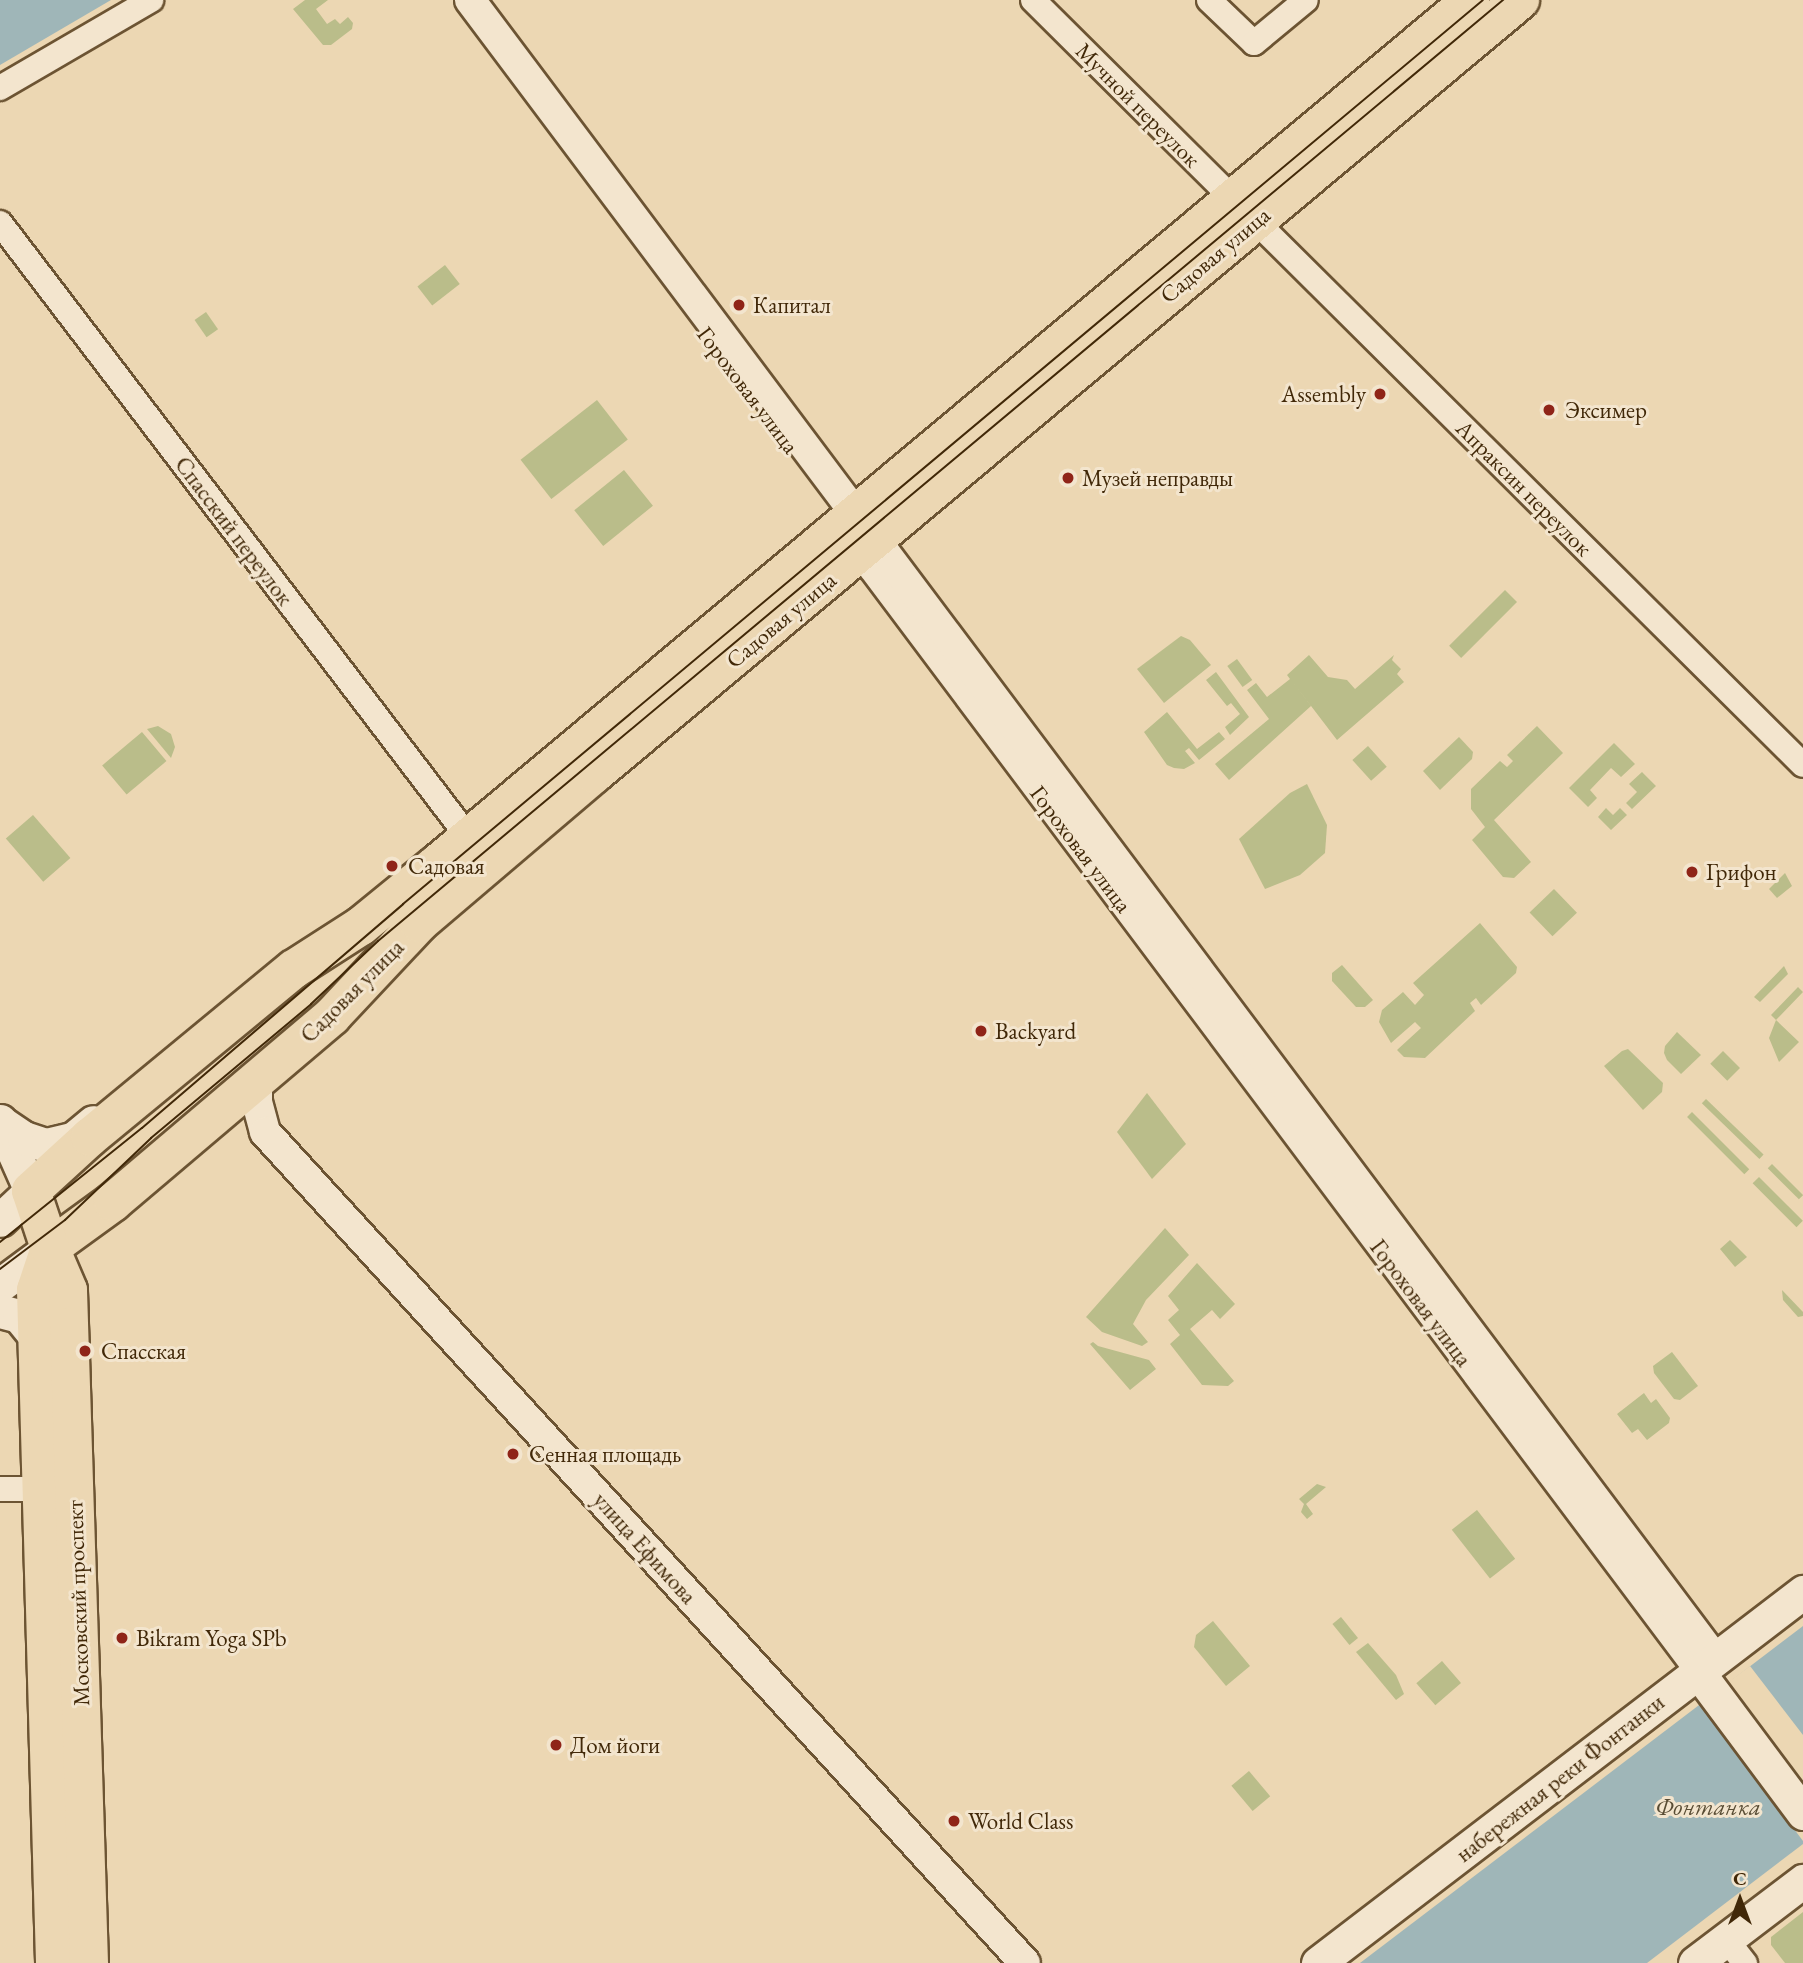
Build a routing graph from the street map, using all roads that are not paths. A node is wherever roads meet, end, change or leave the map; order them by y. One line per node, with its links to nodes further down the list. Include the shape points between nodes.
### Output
1 (151, 0): 9 (street)
2 (455, 0): 12 (street, Гороховая улица)
3 (470, 0): 12 (street, Гороховая улица)
4 (1033, 0): 10 (street, Мучной переулок)
5 (1209, 0): 6 (street, via 1254,43)
6 (1306, 0)
7 (1520, 0): 8 (main road, Садовая улица)
8 (1463, 12): 10 (main road, Садовая улица)
9 (0, 88)
10 (1244, 210): 12 (main road, Садовая улица); 13 (street, Апраксин переулок)
11 (0, 223): 14 (street, Спасский переулок)
12 (859, 532): 14 (main road, Садовая улица); 15 (main road, Садовая улица, via 429,914 332,1016); 28 (street, Гороховая улица)
13 (1803, 765)
14 (469, 838): 16 (main road, Садовая улица, via 361,926 294,969)
15 (257, 1080): 18 (main road, Садовая улица); 19 (street, улица Ефимова)
16 (132, 1102): 17 (main road, via 107,1111 73,1139 52,1144 29,1140); 21 (main road, Садовая улица, via 90,1137)
17 (0, 1121): 21 (main road)
18 (205, 1124): 19 (street, улица Ефимова, via 232,1121); 21 (main road, Садовая улица, via 113,1202)
19 (265, 1132): 35 (street, улица Ефимова)
20 (0, 1220): 21 (main road, Садовая улица)
21 (41, 1220): 22 (main road); 24 (main road, Московский проспект); 34 (main road, Московский проспект, via 68,1290)
22 (0, 1285)
23 (0, 1311): 24 (main road, via 19,1316)
24 (37, 1338): 26 (main road, Московский проспект)
25 (0, 1489): 26 (street)
26 (41, 1489): 33 (main road, Московский проспект)
27 (1803, 1592): 28 (main road, набережная реки Фонтанки)
28 (1714, 1676): 29 (main road); 30 (main road); 36 (main road, набережная реки Фонтанки)
29 (1803, 1775)
30 (1803, 1813)
31 (1803, 1881): 32 (main road)
32 (1736, 1951): 37 (main road)
33 (55, 1963)
34 (89, 1963)
35 (1025, 1963)
36 (1318, 1963)
37 (1695, 1963)

